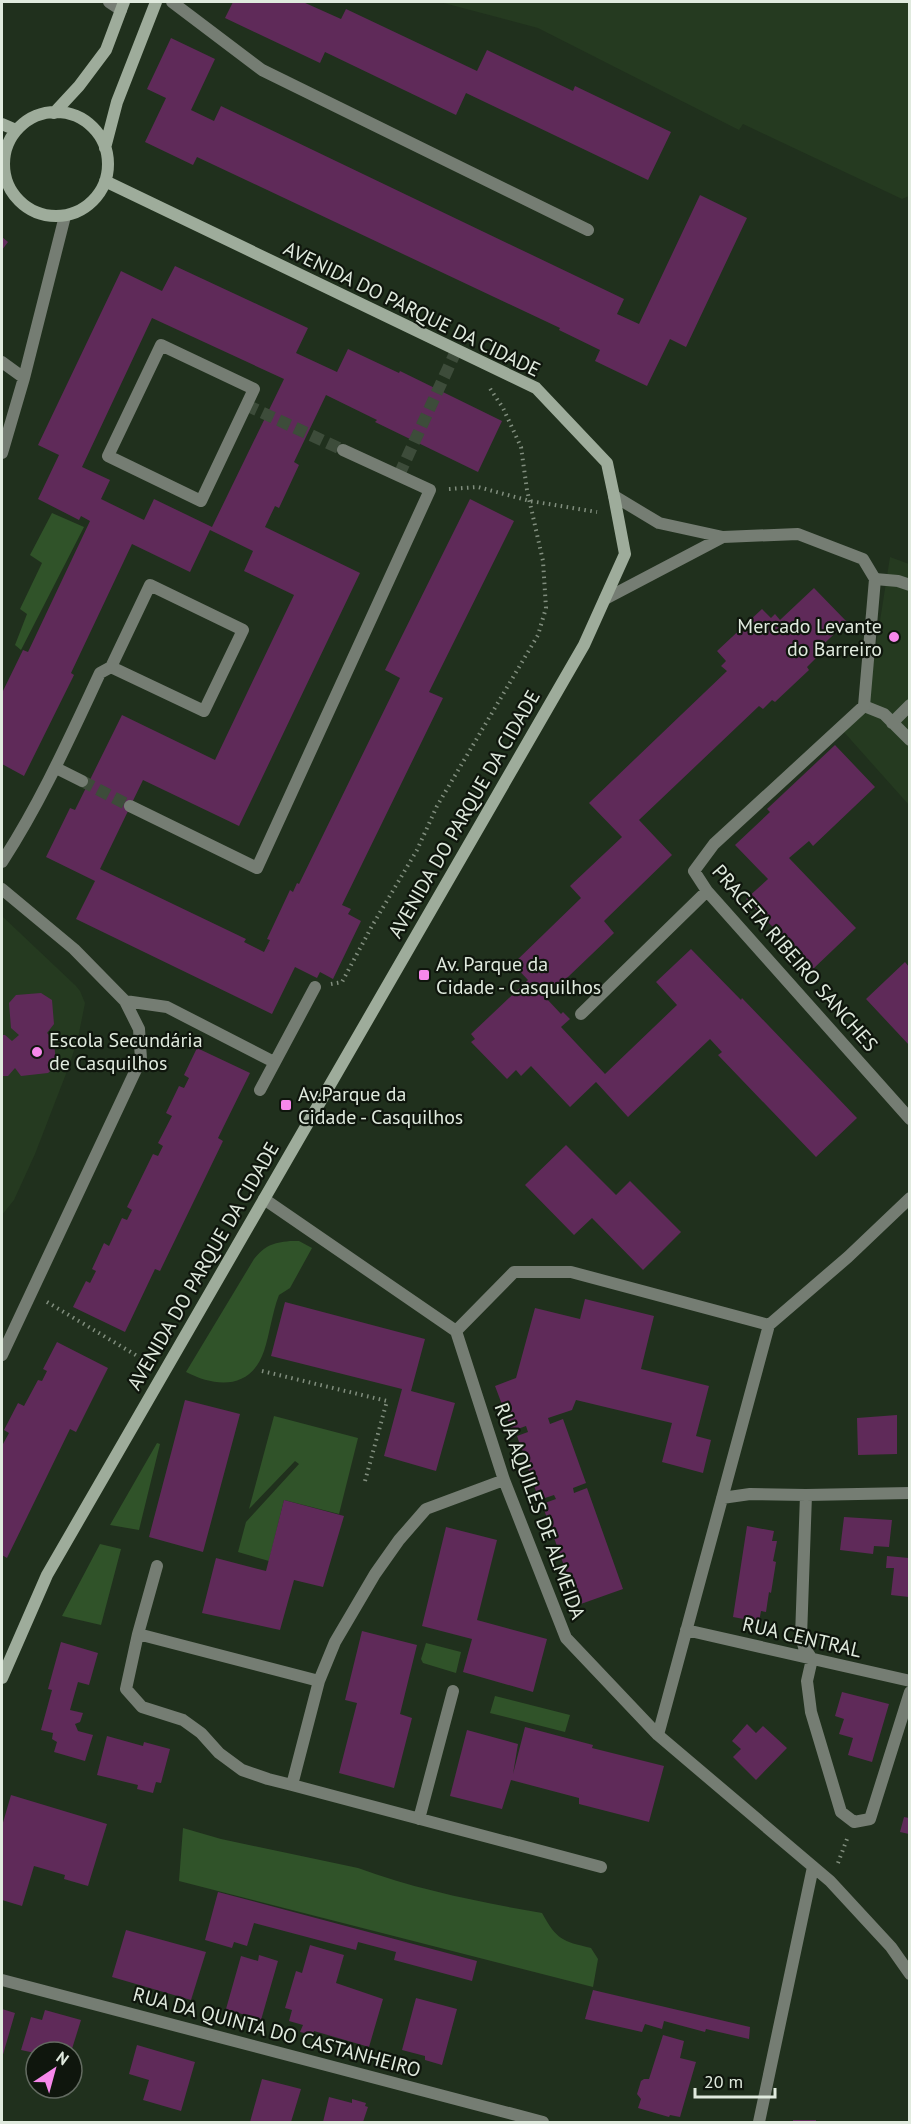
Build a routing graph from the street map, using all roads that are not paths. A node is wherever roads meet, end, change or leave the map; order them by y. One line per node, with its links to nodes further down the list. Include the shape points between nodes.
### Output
1 (109, 2): 4 (street)
2 (156, 2): 8 (street, via 117,102)
3 (172, 2): 11 (street, via 262,70)
4 (122, 6): 5 (street, via 106,50)
5 (54, 113): 7 (street, via 30,119); 8 (street, via 84,120 99,134)
6 (2, 124): 7 (street)
7 (16, 130): 10 (street, via 7,146 4,167 8,185 22,204 38,213)
8 (105, 148): 9 (street)
9 (105, 181): 10 (street, via 101,192 82,210); 17 (street, AVENIDA DO PARQUE DA CIDADE, via 536,388 607,463)
10 (65, 216): 14 (street)
11 (588, 230)
12 (161, 345): 12 (street, via 108,456 201,501 254,389)
13 (2, 362): 14 (street)
14 (24, 378): 16 (street)
15 (343, 450): 29 (street, via 430,490 257,868)
16 (2, 453)
17 (614, 496): 18 (street, via 659,523); 21 (street, AVENIDA DO PARQUE DA CIDADE, via 625,554)
18 (723, 537): 19 (street, via 798,534 863,559); 21 (street)
19 (874, 579): 20 (street); 24 (street)
20 (909, 585)
21 (605, 599): 40 (street, AVENIDA DO PARQUE DA CIDADE, via 584,645)
22 (111, 667): 22 (street, via 204,711 243,630 150,585); 27 (street, via 100,673)
23 (909, 705): 25 (street)
24 (864, 706): 25 (street, via 884,714); 32 (street, PRACETA RIBEIRO SANCHES, via 714,844 694,871)
25 (892, 723): 26 (street)
26 (909, 740)
27 (56, 768): 28 (street); 30 (street)
28 (82, 781)
29 (130, 806)
30 (2, 862)
31 (2, 889): 34 (street, via 74,949)
32 (707, 891): 35 (street); 38 (street, PRACETA RIBEIRO SANCHES)
33 (315, 987): 36 (street)
34 (125, 1001): 36 (street, via 167,1006); 43 (street, via 139,1029 141,1059)
35 (580, 1014)
36 (274, 1062): 37 (street)
37 (260, 1089)
38 (909, 1119)
39 (909, 1198): 41 (street)
40 (264, 1199): 42 (street); 52 (street, AVENIDA DO PARQUE DA CIDADE, via 46,1575)
41 (769, 1325): 42 (street, via 572,1272 514,1272); 47 (street)
42 (456, 1331): 44 (street, RUA AQUILES DE ALMEIDA)
43 (2, 1355)
44 (504, 1480): 53 (street, via 426,1509 375,1574 335,1642); 57 (street, RUA AQUILES DE ALMEIDA, via 566,1638)
45 (909, 1493): 46 (street)
46 (806, 1495): 47 (street); 51 (street, via 801,1637)
47 (722, 1498): 49 (street)
48 (157, 1566): 50 (street)
49 (686, 1630): 51 (street, RUA CENTRAL); 57 (street)
50 (138, 1634): 53 (street); 58 (street, via 126,1689 142,1707 183,1720 242,1770)
51 (812, 1659): 54 (street, RUA CENTRAL); 56 (street, via 807,1681 811,1712 841,1812 854,1822 870,1819)
52 (2, 1678)
53 (319, 1681): 58 (street)
54 (909, 1681)
55 (453, 1691): 59 (street)
56 (909, 1692)
57 (658, 1735): 61 (street, RUA AQUILES DE ALMEIDA)
58 (292, 1785): 59 (street)
59 (419, 1819): 60 (street)
60 (601, 1867)
61 (813, 1868): 62 (street, RUA AQUILES DE ALMEIDA, via 891,1947); 65 (street)
62 (909, 1974)
63 (2, 1980): 64 (street, RUA DA QUINTA DO CASTANHEIRO)
64 (543, 2122)
65 (759, 2122)

